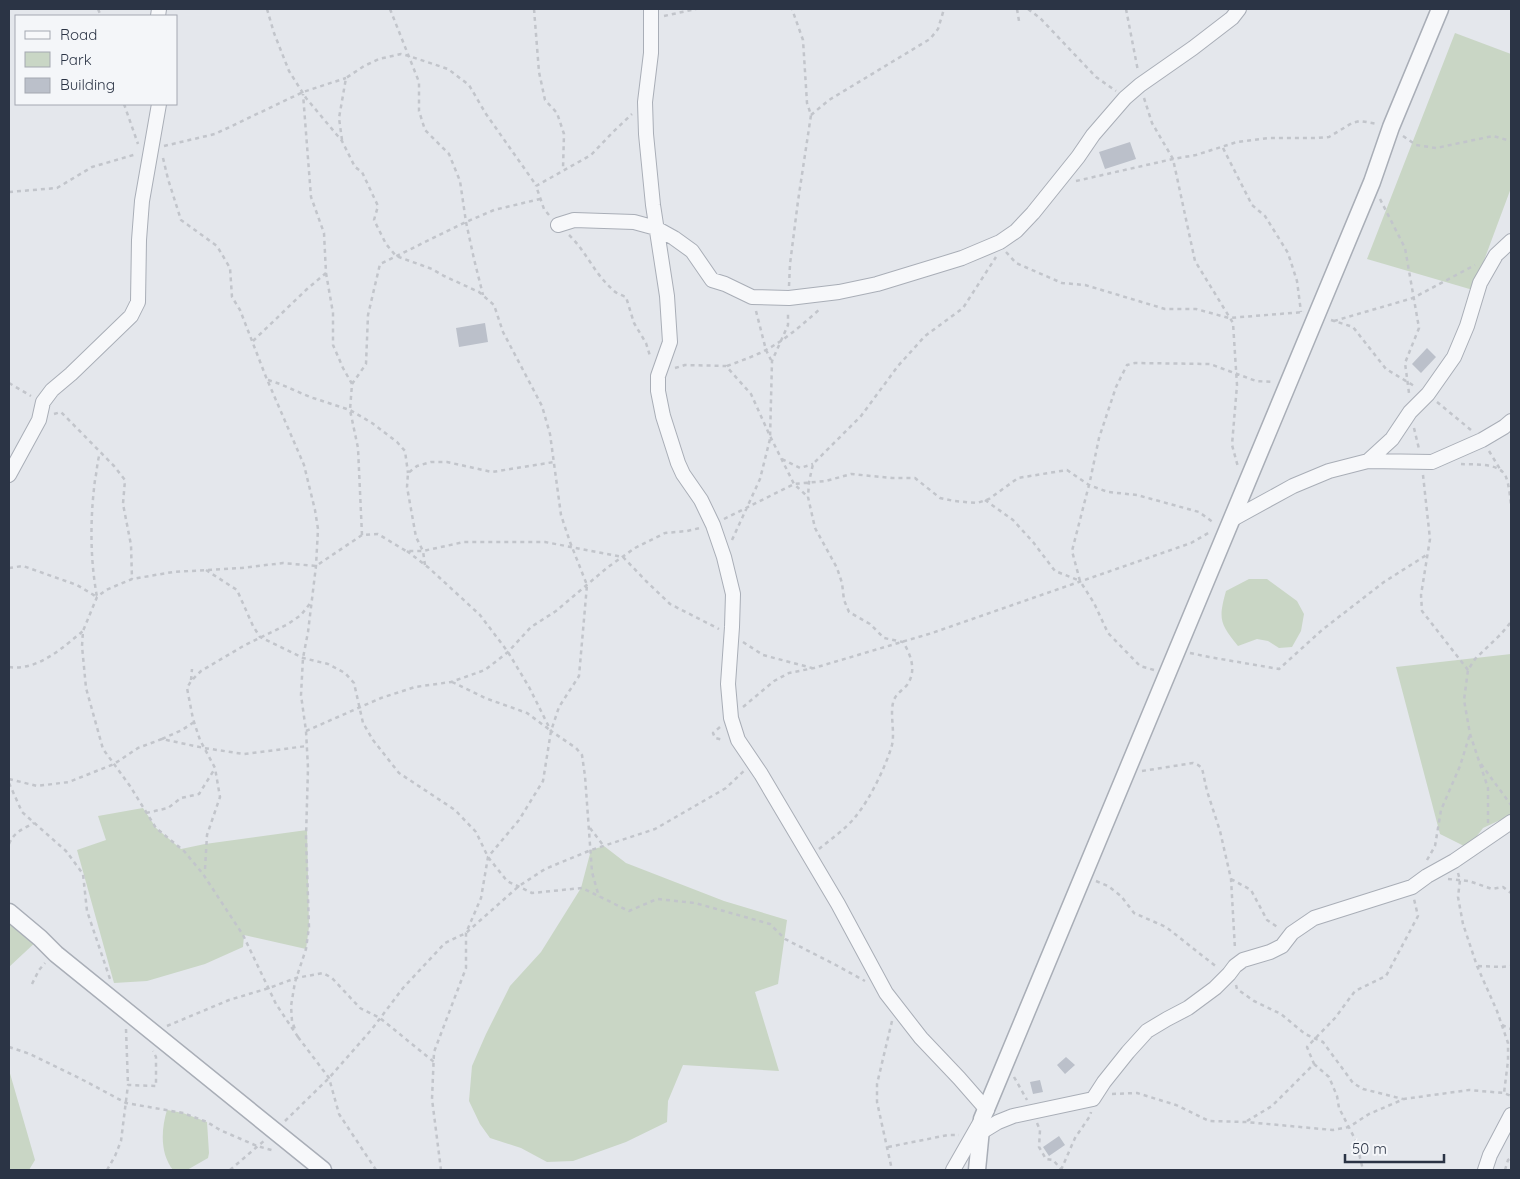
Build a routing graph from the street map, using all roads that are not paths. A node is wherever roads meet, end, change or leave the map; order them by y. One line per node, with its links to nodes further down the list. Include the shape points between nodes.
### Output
1 (1239, 9): 6 (street, via 1194,48 1125,98 1016,231 1000,242 962,258 839,292 788,298 752,297 712,280 692,251)
2 (1440, 9): 11 (street, via 1372,182 1309,313 1288,384 1243,492)
3 (651, 15): 6 (street, via 651,53 645,102)
4 (159, 105): 10 (street, via 142,200 138,302 131,316 43,402 39,420)
5 (558, 225): 6 (street, via 574,220 624,221)
6 (656, 228): 15 (street, via 667,296 670,342 658,376 660,399 678,463 713,525 733,594 728,684 730,718 738,740 838,904 886,993 921,1038 959,1078)
7 (1511, 242): 9 (street, via 1496,255 1480,283 1454,357 1392,439)
8 (1511, 421): 9 (street, via 1482,440 1432,462)
9 (1368, 462): 11 (street, via 1330,471 1292,486)
10 (9, 475)
11 (1225, 523): 15 (street, via 1178,650)
12 (1511, 822): 15 (street, via 1454,860 1426,869 1412,887 1314,918 1292,933 1282,946 1244,960 1215,988 1147,1032 1093,1099)
13 (9, 912): 16 (street, via 122,1007 152,1040)
14 (1511, 1115): 19 (street)
15 (980, 1124): 17 (street); 18 (street)
16 (323, 1170)
17 (953, 1170)
18 (977, 1170)
19 (1485, 1170)

